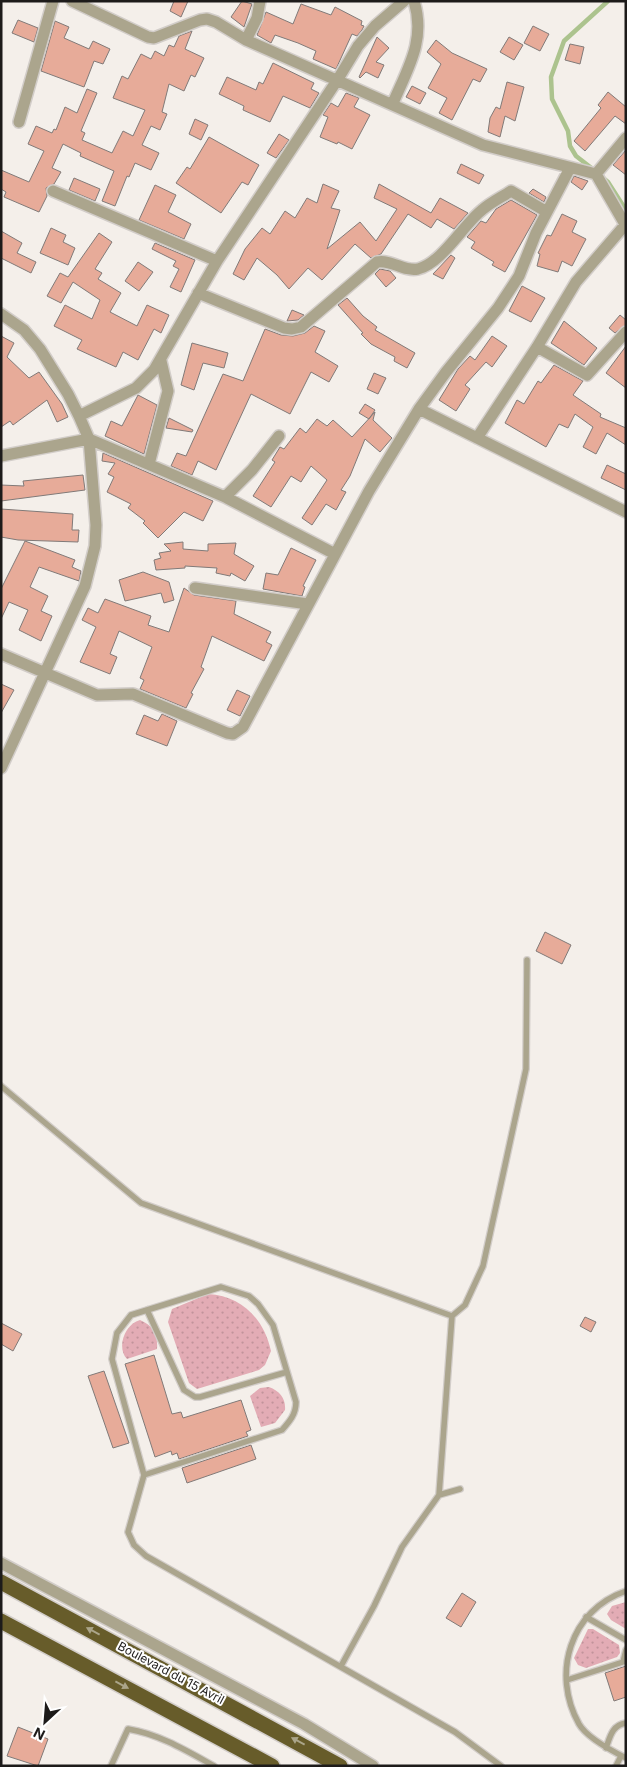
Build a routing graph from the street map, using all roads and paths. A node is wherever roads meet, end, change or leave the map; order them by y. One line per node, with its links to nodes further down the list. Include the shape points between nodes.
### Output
1 (53, 1): 9 (street)
2 (72, 1): 6 (street, via 148,37 154,38 207,19)
3 (260, 1): 6 (street, via 257,18)
4 (404, 1): 7 (street, via 358,46)
5 (414, 1): 8 (street, via 419,18 418,38)
6 (246, 40): 7 (street)
7 (338, 80): 8 (street); 16 (street)
8 (393, 103): 11 (street, via 483,145)
9 (19, 122)
10 (626, 138): 12 (street)
11 (570, 168): 12 (street); 14 (street)
12 (596, 174): 15 (street)
13 (53, 191): 16 (street)
14 (547, 212): 17 (street, via 512,191 482,210 425,267 410,269 377,262 301,327 284,328); 22 (street, via 519,276)
15 (625, 226): 20 (street, via 576,282)
16 (217, 261): 17 (street)
17 (198, 293): 21 (street)
18 (1, 314): 23 (street, via 24,330 40,349)
19 (626, 332): 20 (street, via 587,375)
20 (537, 347): 25 (street)
21 (162, 360): 23 (street, via 136,388); 28 (street, via 168,391)
22 (419, 409): 25 (street); 31 (street)
23 (79, 416): 26 (street)
24 (279, 436): 29 (street)
25 (477, 438): 30 (street)
26 (89, 440): 27 (street); 28 (street); 35 (street, via 95,546 85,586)
27 (1, 456)
28 (149, 464): 29 (street)
29 (225, 497): 31 (street)
30 (626, 512)
31 (335, 554): 33 (street)
32 (196, 588): 33 (street)
33 (308, 604): 35 (street, via 246,723 233,734 133,694 97,695)
34 (1, 654): 35 (street)
35 (43, 672): 36 (street)
36 (1, 768)
37 (527, 960): 40 (lane, via 526,1069 483,1266 466,1305)
38 (1, 1086): 40 (lane, via 141,1203)
39 (147, 1310): 41 (lane, via 221,1287 238,1291 258,1304 273,1325); 41 (lane, via 184,1390 190,1395 200,1397); 42 (lane, via 131,1315 117,1333 112,1360)
40 (452, 1316): 44 (lane)
41 (287, 1372): 42 (lane, via 296,1410 282,1430)
42 (144, 1475): 52 (lane, via 128,1532 134,1545 146,1556)
43 (460, 1489): 44 (lane)
44 (439, 1495): 52 (lane, via 402,1547)
45 (1, 1563): 61 (street, via 304,1724)
46 (1, 1582): 60 (highway, Boulevard du 15 Avril, one-way to 46)
47 (626, 1591): 48 (lane, via 611,1596)
48 (586, 1617): 50 (lane); 53 (lane, via 571,1640 566,1665)
49 (1, 1621): 59 (highway, one-way to 59)
50 (626, 1640)
51 (626, 1650): 53 (lane, via 623,1662)
52 (341, 1666): 62 (lane, via 456,1732)
53 (568, 1680): 55 (lane, via 570,1701 580,1726)
54 (626, 1723): 55 (lane, via 617,1725)
55 (606, 1748): 56 (lane)
56 (623, 1757): 63 (lane)
57 (111, 1766): 58 (lane, via 128,1729 164,1740)
58 (214, 1766)
59 (272, 1766)
60 (340, 1766)
61 (373, 1766)
62 (500, 1766)
63 (616, 1766)

